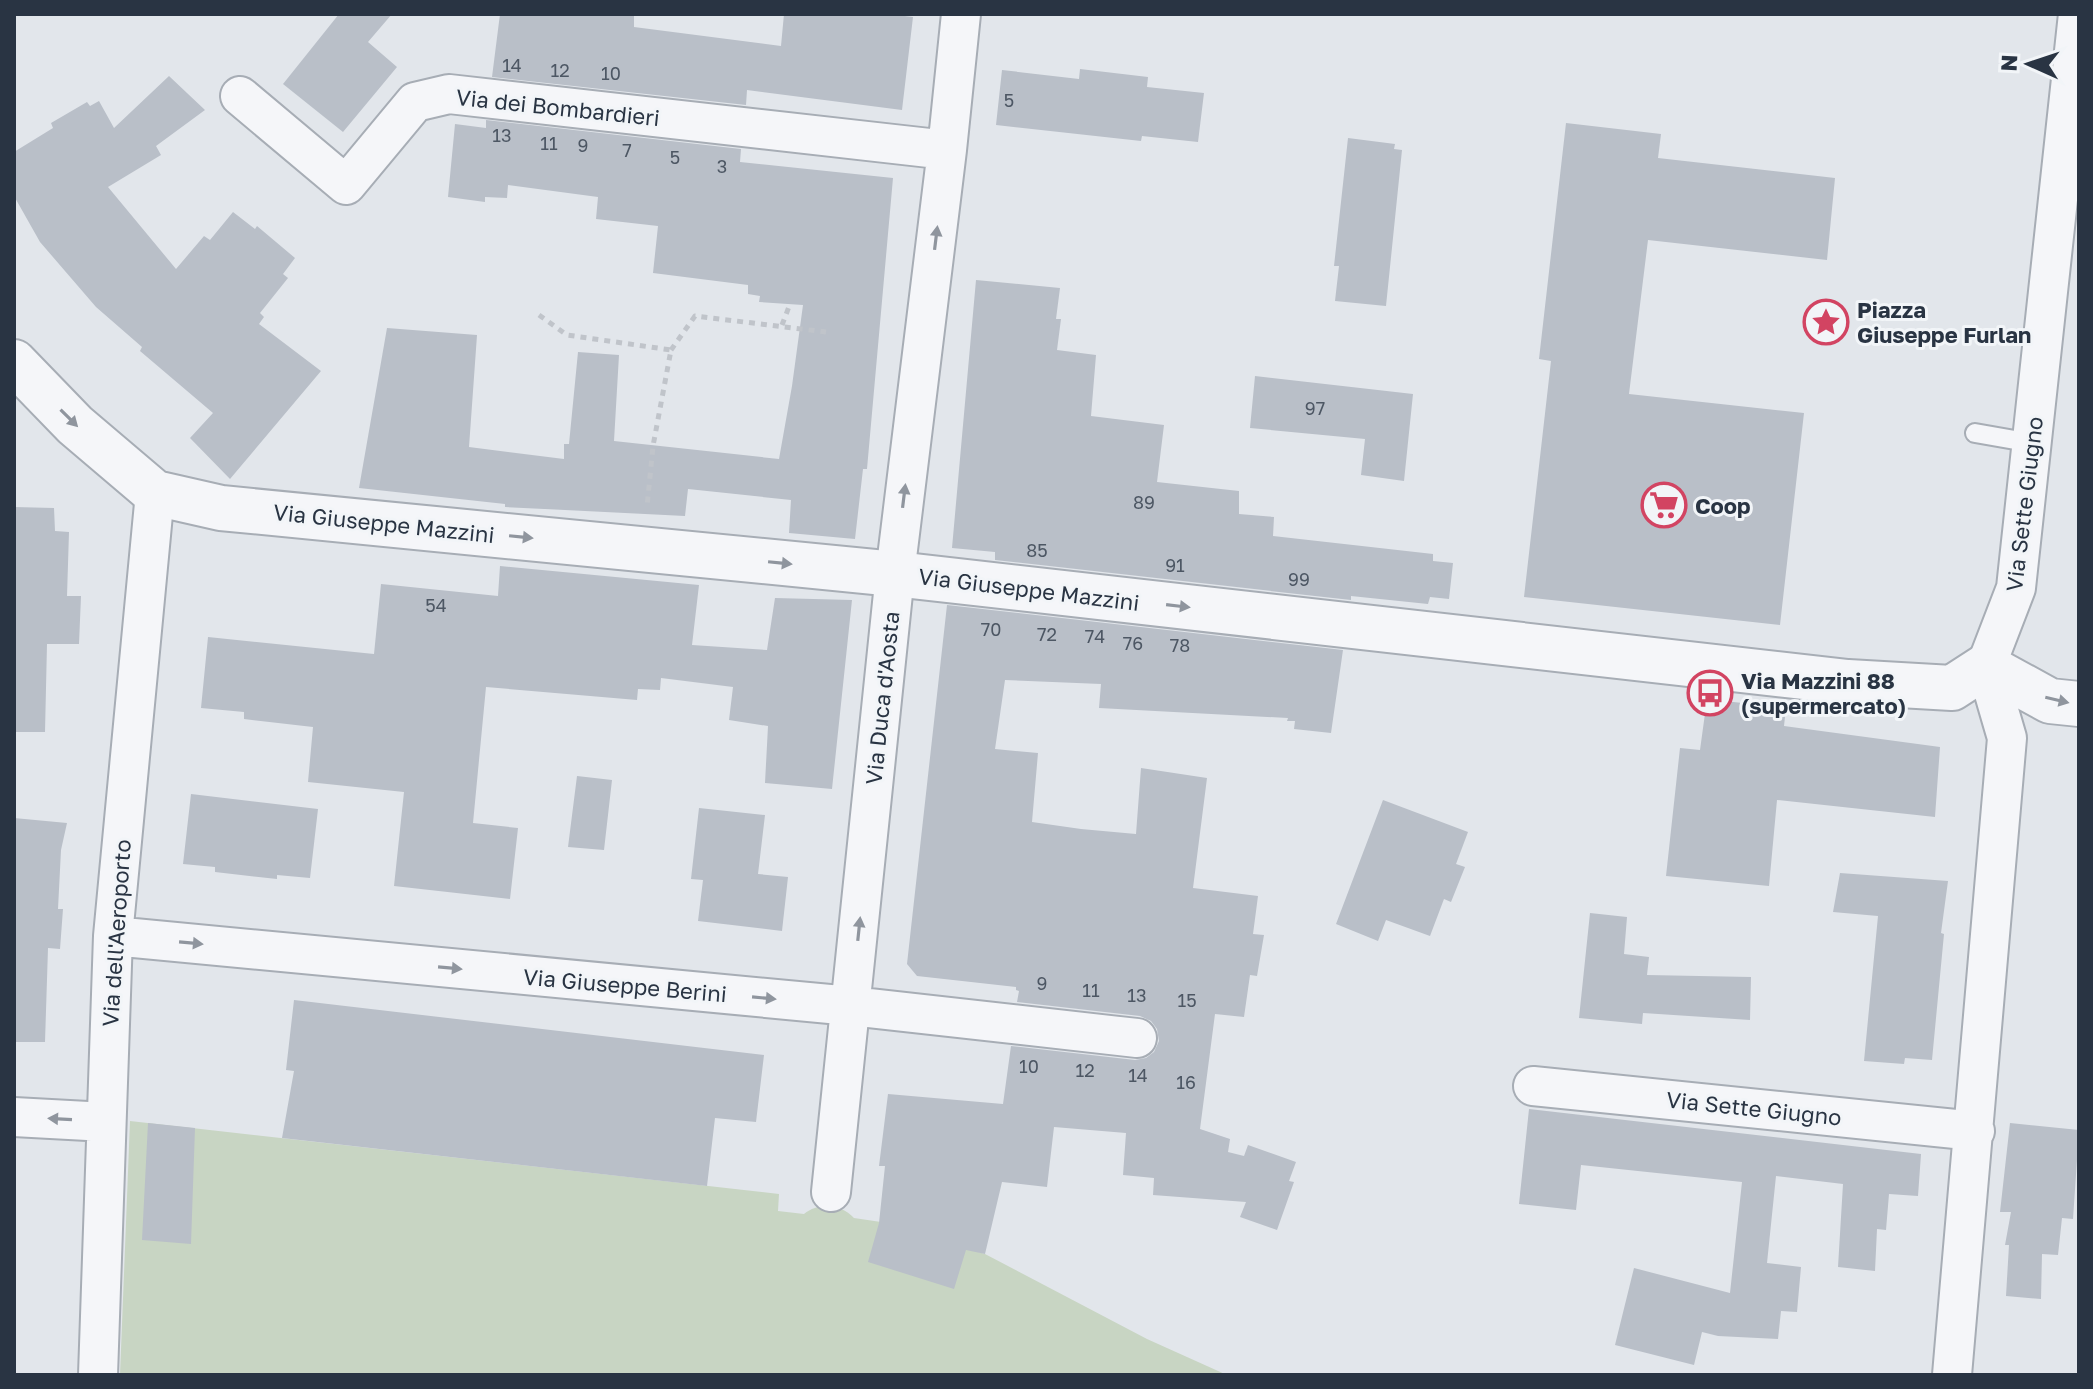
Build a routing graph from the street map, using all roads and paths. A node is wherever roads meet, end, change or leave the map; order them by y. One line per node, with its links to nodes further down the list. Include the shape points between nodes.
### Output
1 (961, 14): 4 (street, Via Duca d'Aosta)
2 (2078, 23): 12 (street, Via Sette Giugno)
3 (240, 96): 4 (street, Via dei Bombardieri, via 346,185 415,102 449,94)
4 (947, 150): 15 (street, Via Duca d'Aosta, one-way to 4)
5 (790, 304): 7 (path)
6 (539, 315): 9 (path, via 567,335)
7 (782, 325): 8 (path); 9 (path, via 695,316)
8 (826, 332)
9 (671, 350): 14 (path, via 653,446)
10 (14, 362): 13 (street, Via Giuseppe Mazzini, one-way to 13, via 75,425)
11 (1975, 433): 12 (lane)
12 (2032, 443): 16 (street, Via Sette Giugno, via 2016,588)
13 (155, 493): 14 (street, Via Giuseppe Mazzini, one-way to 14, via 221,508); 18 (street, Via dell'Aeroporto)
14 (643, 549): 15 (street, Via Giuseppe Mazzini, one-way to 15)
15 (895, 574): 16 (street, Via Giuseppe Mazzini, one-way to 16, via 1848,682 1952,688); 19 (street, Via Duca d'Aosta, one-way to 15)
16 (1986, 666): 17 (street, one-way to 17, via 2050,701); 24 (street, via 2007,738)
17 (2079, 704)
18 (113, 936): 19 (street, Via Giuseppe Berini, one-way to 19); 23 (street, Via dell'Aeroporto)
19 (851, 1006): 20 (street, Via Giuseppe Berini); 25 (street, Via Duca d'Aosta)
20 (1137, 1038)
21 (1533, 1086): 24 (street, Via Sette Giugno)
22 (14, 1117): 23 (street, one-way to 22)
23 (106, 1122): 26 (street, Via dell'Aeroporto)
24 (1975, 1131): 27 (street)
25 (831, 1192)
26 (98, 1375)
27 (1952, 1375)

